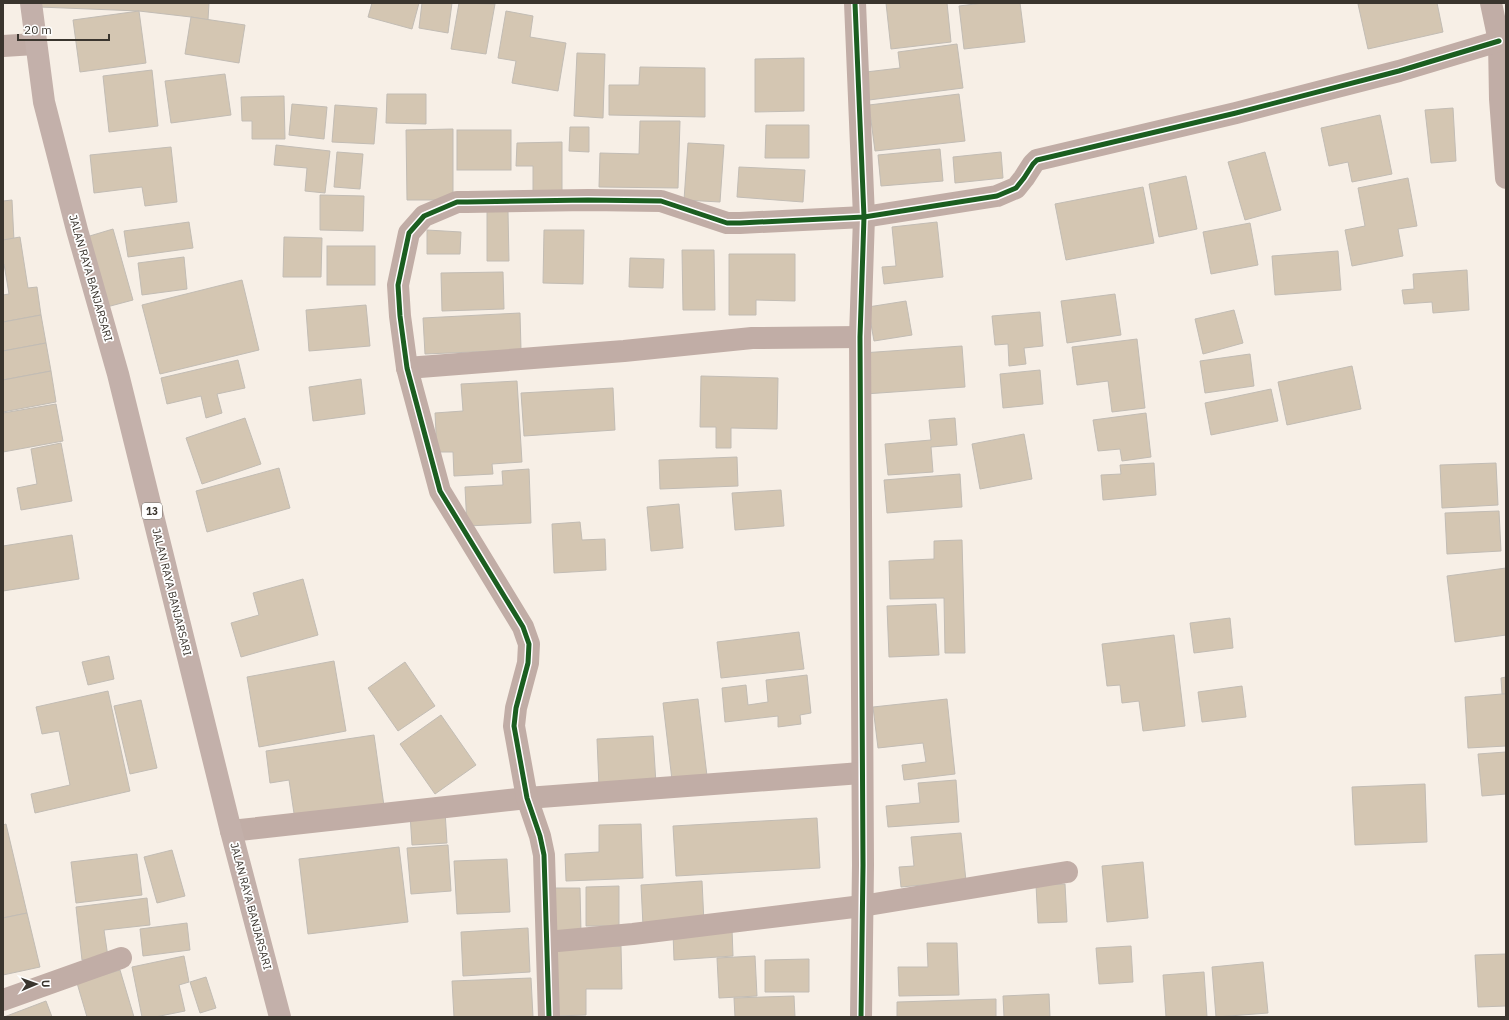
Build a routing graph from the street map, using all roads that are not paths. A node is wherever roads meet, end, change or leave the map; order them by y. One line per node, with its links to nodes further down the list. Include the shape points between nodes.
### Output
1 (31, 3): 5 (highway, JALAN RAYA BANJARSARI / 13)
2 (855, 3): 8 (street)
3 (1491, 3): 4 (street)
4 (1499, 41): 7 (street); 8 (street, via 1399,71 1236,113 1037,160 1016,188 997,196)
5 (35, 44): 6 (street); 13 (highway, JALAN RAYA BANJARSARI / 13, via 44,102 118,374)
6 (3, 46)
7 (1506, 178)
8 (864, 217): 9 (street); 10 (street, via 727,223 661,201 457,202 424,216 409,234 398,285)
9 (860, 337): 10 (street, via 752,338 624,352); 11 (street)
10 (407, 368): 12 (street, via 440,491 523,627 529,644 528,663 514,726)
11 (861, 773): 12 (street); 15 (street)
12 (527, 798): 13 (street); 16 (street, via 544,855)
13 (231, 831): 19 (highway, JALAN RAYA BANJARSARI / 13)
14 (1067, 872): 15 (street)
15 (862, 906): 16 (street); 21 (street)
16 (547, 942): 20 (street)
17 (121, 958): 18 (street)
18 (3, 1000)
19 (280, 1017)
20 (549, 1017)
21 (861, 1017)

